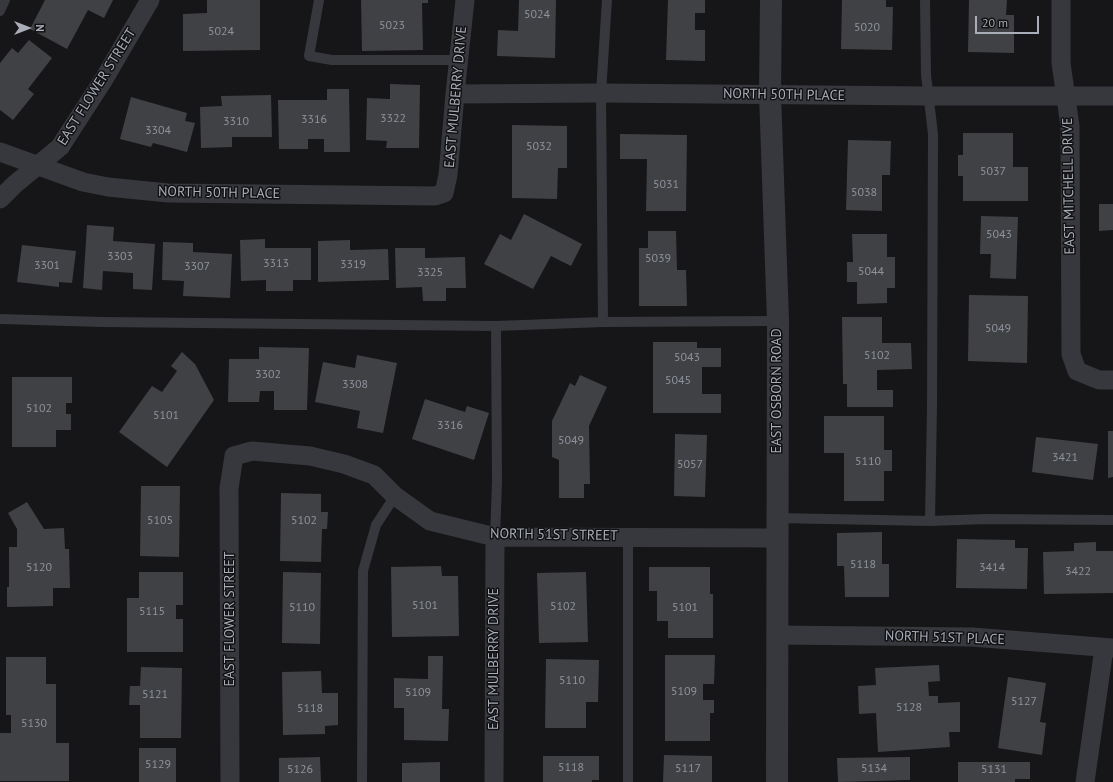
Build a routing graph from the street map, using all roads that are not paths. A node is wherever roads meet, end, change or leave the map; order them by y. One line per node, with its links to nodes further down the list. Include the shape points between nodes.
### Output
1 (5, 0): 9 (lane)
2 (150, 0): 18 (street, EAST FLOWER STREET, via 104,79 60,147)
3 (319, 0): 10 (lane, via 309,56 332,60)
4 (465, 0): 10 (street, EAST MULBERRY DRIVE)
5 (607, 0): 11 (lane)
6 (771, 0): 13 (street, EAST OSBORN ROAD)
7 (925, 0): 14 (lane)
8 (1061, 0): 15 (street, EAST MITCHELL DRIVE, via 1061,63)
9 (0, 11)
10 (459, 60): 12 (street, EAST MULBERRY DRIVE)
11 (601, 93): 12 (street, NORTH 50TH PLACE); 13 (street, NORTH 50TH PLACE); 23 (lane)
12 (455, 94): 19 (street, EAST MULBERRY DRIVE)
13 (770, 94): 14 (street, NORTH 50TH PLACE); 22 (street, EAST OSBORN ROAD)
14 (927, 96): 15 (street, NORTH 50TH PLACE); 29 (lane, via 933,134)
15 (1066, 96): 16 (street, NORTH 50TH PLACE); 25 (street, EAST MITCHELL DRIVE, via 1070,126 1071,354 1077,371 1099,380)
16 (1113, 96)
17 (0, 152): 18 (street, NORTH 50TH PLACE)
18 (38, 166): 19 (street, NORTH 50TH PLACE, via 108,187 168,193 435,196); 20 (street, EAST FLOWER STREET)
19 (444, 193)
20 (0, 199)
21 (0, 319): 24 (lane)
22 (778, 321): 23 (lane); 30 (street, EAST OSBORN ROAD)
23 (603, 322): 24 (lane)
24 (496, 326): 31 (lane, via 498,481)
25 (1113, 380)
26 (234, 456): 27 (street, NORTH 51ST STREET, via 252,451 310,456 344,464 374,475); 35 (street, EAST FLOWER STREET, via 229,488)
27 (395, 496): 31 (street, NORTH 51ST STREET, via 430,521); 36 (lane, via 376,524 363,571)
28 (1113, 520): 29 (lane)
29 (930, 521): 30 (lane)
30 (776, 528): 32 (street, NORTH 51ST STREET); 33 (street, EAST OSBORN ROAD)
31 (495, 537): 32 (street, NORTH 51ST STREET); 37 (street, EAST MULBERRY DRIVE)
32 (628, 537): 38 (lane)
33 (776, 635): 34 (street, NORTH 51ST PLACE, via 972,637); 39 (street, EAST OSBORN ROAD)
34 (1109, 648): 40 (street)
35 (230, 782)
36 (362, 782)
37 (494, 782)
38 (628, 782)
39 (777, 782)
40 (1085, 782)

